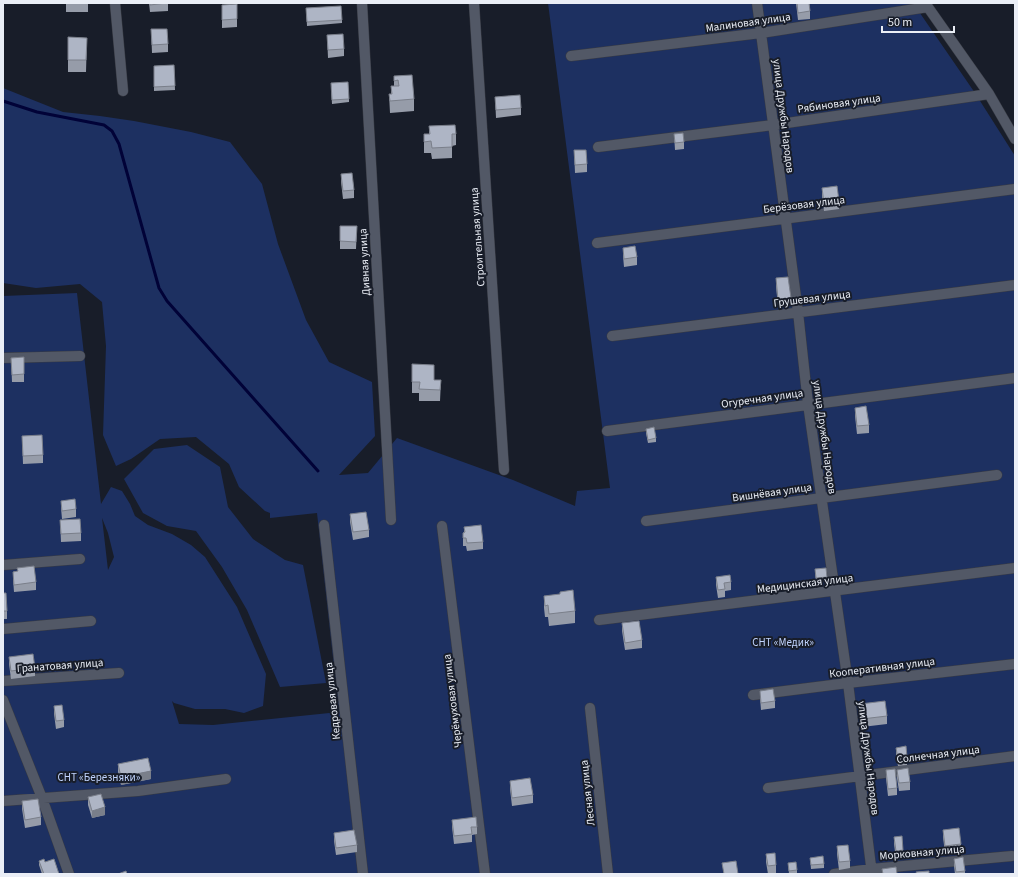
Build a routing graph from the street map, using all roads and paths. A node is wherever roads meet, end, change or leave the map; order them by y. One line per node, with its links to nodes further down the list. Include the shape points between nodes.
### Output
1 (116, 3): 8 (street)
2 (362, 3): 27 (street, Дивная улица)
3 (474, 3): 24 (street, Строительная улица)
4 (758, 3): 6 (street, улица Дружбы Народов)
5 (926, 5): 6 (street, Малиновая улица); 9 (street)
6 (761, 33): 7 (street, Малиновая улица); 10 (street, улица Дружбы Народов)
7 (571, 56)
8 (123, 91)
9 (989, 94): 10 (street, Рябиновая улица); 11 (street)
10 (773, 125): 12 (street, Рябиновая улица); 14 (street, улица Дружбы Народов)
11 (1015, 139)
12 (598, 147)
13 (1015, 189): 14 (street, Берёзовая улица)
14 (785, 219): 15 (street, Берёзовая улица); 17 (street, улица Дружбы Народов)
15 (597, 243)
16 (1015, 285): 17 (street, Грушевая улица)
17 (798, 312): 18 (street, Грушевая улица); 22 (street, улица Дружбы Народов)
18 (612, 336)
19 (80, 356): 20 (street)
20 (3, 358)
21 (1015, 378): 22 (street, Огуречная улица)
22 (808, 404): 23 (street, Огуречная улица); 26 (street, улица Дружбы Народов)
23 (607, 431)
24 (504, 470)
25 (998, 475): 26 (street, Вишнёвая улица)
26 (822, 498): 28 (street, Вишнёвая улица); 34 (street, улица Дружбы Народов)
27 (391, 520)
28 (646, 521)
29 (324, 525): 54 (street, Кедровая улица)
30 (442, 526): 55 (street, Черёмуховая улица)
31 (80, 560): 32 (street)
32 (3, 565)
33 (1015, 568): 34 (street, Медицинская улица)
34 (834, 591): 35 (street, Медицинская улица); 41 (street, улица Дружбы Народов)
35 (598, 620)
36 (91, 621): 37 (street)
37 (3, 629)
38 (1015, 664): 41 (street, Кооперативная улица)
39 (119, 673): 40 (street, Гранатовая улица)
40 (3, 681)
41 (848, 682): 42 (street, Кооперативная улица); 46 (street, улица Дружбы Народов)
42 (753, 695)
43 (3, 700): 49 (street)
44 (590, 708): 56 (street, Лесная улица)
45 (1015, 756): 46 (street, Солнечная улица)
46 (859, 776): 48 (street, Солнечная улица); 52 (street, улица Дружбы Народов)
47 (226, 778): 49 (street, via 138,791)
48 (768, 788)
49 (42, 798): 50 (street); 53 (street)
50 (3, 801)
51 (1012, 856): 52 (street, Морковная улица)
52 (871, 872): 57 (street, Морковная улица)
53 (69, 874)
54 (363, 874)
55 (485, 874)
56 (608, 874)
57 (834, 874)

